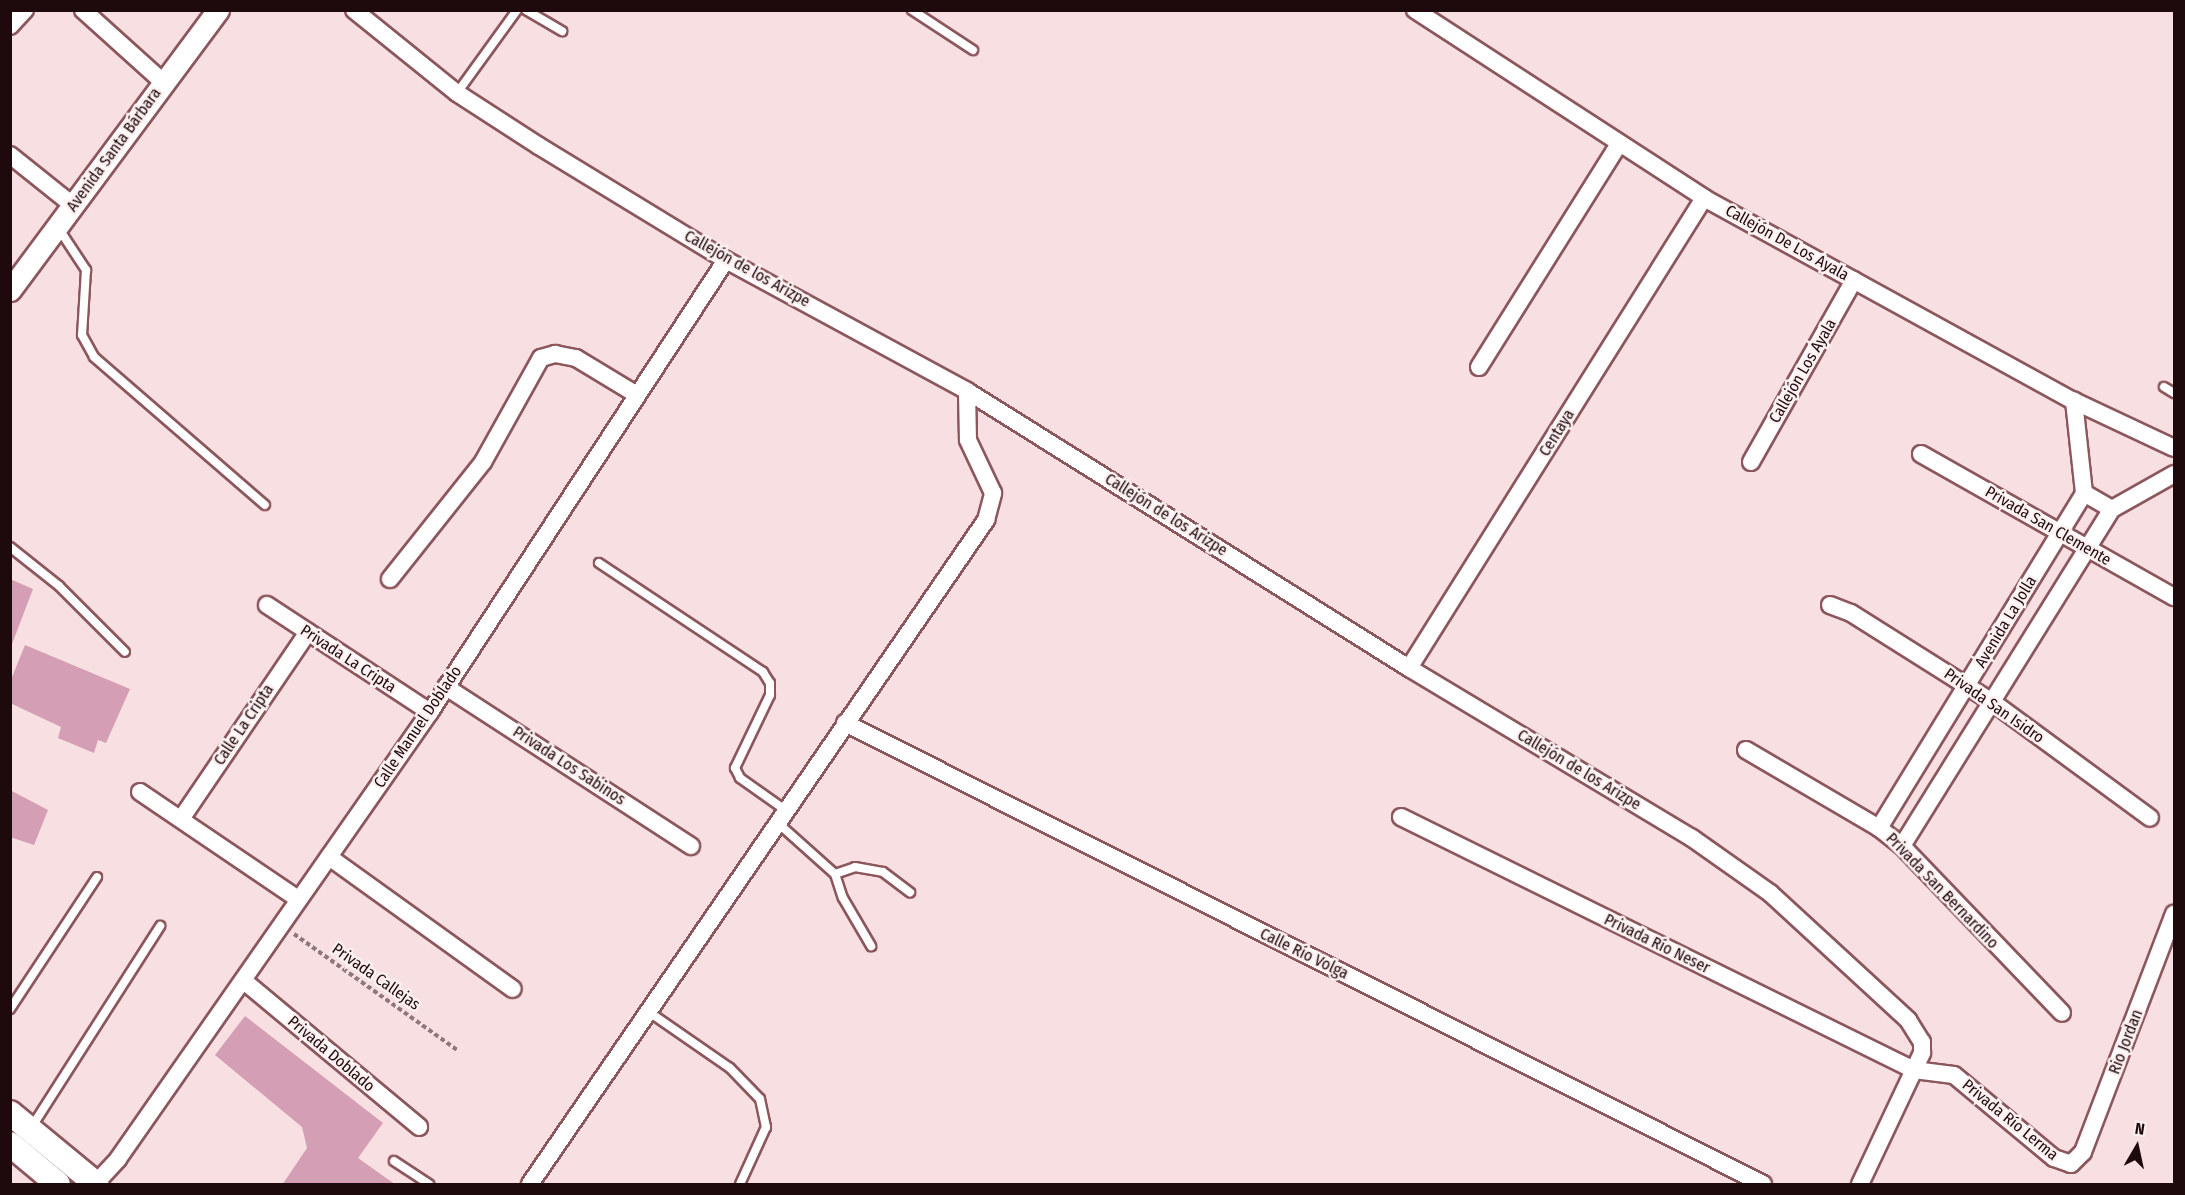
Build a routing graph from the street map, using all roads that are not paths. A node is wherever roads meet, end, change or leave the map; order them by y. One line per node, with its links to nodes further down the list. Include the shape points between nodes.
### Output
1 (25, 10): 9 (street)
2 (83, 10): 12 (street)
3 (218, 10): 12 (street, Avenida Santa Bárbara)
4 (354, 10): 13 (street, Callejón de los Arizpe)
5 (517, 10): 13 (lane)
6 (526, 10): 10 (lane)
7 (912, 10): 11 (lane)
8 (1415, 10): 14 (street, Callejón De Los Ayala)
9 (10, 26)
10 (562, 31)
11 (973, 50)
12 (164, 83): 17 (street, Avenida Santa Bárbara)
13 (457, 93): 19 (street, Callejón de los Arizpe)
14 (1619, 144): 16 (street, Callejón De Los Ayala); 22 (street)
15 (10, 155): 17 (street)
16 (1704, 198): 20 (street, Callejón De Los Ayala); 45 (street, Centaya)
17 (74, 206): 18 (street, Avenida Santa Bárbara)
18 (57, 226): 21 (street, Avenida Santa Bárbara); 33 (lane, via 86,270 82,335 94,357)
19 (726, 260): 24 (street, Callejón de los Arizpe); 26 (street, Calle Manuel Doblado)
20 (1854, 280): 27 (street, Callejón De Los Ayala); 30 (street, Callejón Los Ayala)
21 (10, 290)
22 (1479, 367)
23 (2164, 387): 25 (lane)
24 (967, 391): 45 (street, Callejón de los Arizpe); 50 (street, via 968,440 990,484 991,510)
25 (2175, 393)
26 (637, 395): 39 (street, via 576,358 555,354 541,358 483,462); 47 (street, Calle Manuel Doblado)
27 (2074, 401): 28 (street, Callejón De Los Ayala); 32 (street)
28 (2175, 448)
29 (1921, 454): 35 (street, Privada San Clemente)
30 (1751, 462)
31 (2175, 474): 34 (street, Avenida La Jolla)
32 (2084, 493): 34 (street); 35 (street, Avenida La Jolla)
33 (265, 505)
34 (2112, 509): 37 (street, Avenida La Jolla)
35 (2059, 534): 37 (street, Privada San Clemente); 46 (street, Avenida La Jolla)
36 (10, 547): 44 (lane, via 59,586)
37 (2087, 549): 40 (street, Privada San Clemente); 48 (street, Avenida La Jolla)
38 (598, 563): 54 (lane, via 763,672 770,683 770,695 735,768 740,778)
39 (390, 579)
40 (2175, 597)
41 (267, 605): 43 (street, Privada La Cripta)
42 (1830, 605): 46 (street, Privada San Isidro, via 1851,613)
43 (308, 632): 49 (street, Privada La Cripta); 56 (street, Calle La Cripta)
44 (126, 652)
45 (1409, 668): 73 (street, Callejón de los Arizpe, via 1692,838 1770,893 1908,1020 1922,1042)
46 (1967, 686): 48 (street, Privada San Isidro); 57 (street, Avenida La Jolla)
47 (446, 687): 49 (street, Calle Manuel Doblado); 58 (street, Privada Los Sabinos)
48 (1991, 701): 55 (street, Privada San Isidro); 59 (street, Avenida La Jolla)
49 (430, 712): 60 (street, Calle Manuel Doblado)
50 (845, 723): 54 (street); 85 (street, Calle Río Volga)
51 (1746, 750): 57 (street, Privada San Bernardino)
52 (140, 792): 56 (street)
53 (1401, 817): 73 (street, Privada Río Neser)
54 (784, 818): 61 (lane); 71 (street)
55 (2150, 818)
56 (181, 819): 64 (street)
57 (1879, 828): 59 (street, Privada San Bernardino)
58 (691, 846)
59 (1902, 846): 72 (street, Privada San Bernardino)
60 (329, 857): 64 (street, Calle Manuel Doblado); 69 (street)
61 (835, 874): 63 (lane, via 855,867 882,872); 67 (lane, via 843,898)
62 (98, 877): 70 (lane)
63 (910, 892)
64 (298, 899): 68 (street, Calle Manuel Doblado)
65 (2175, 915): 79 (street, Rio Jordan, via 2083,1152)
66 (160, 926): 76 (lane)
67 (871, 946)
68 (244, 981): 75 (street, Privada Doblado); 80 (street, Calle Manuel Doblado, via 196,1059)
69 (513, 989)
70 (10, 1009)
71 (650, 1012): 83 (street); 84 (lane, via 730,1068 760,1099 766,1127)
72 (2062, 1013)
73 (1914, 1070): 79 (street, Privada Río Lerma, via 1954,1075 2054,1158); 86 (street, Callejón de los Arizpe)
74 (10, 1113): 76 (main road)
75 (419, 1127)
76 (30, 1130): 77 (lane); 80 (main road)
77 (12, 1150): 81 (main road)
78 (394, 1161): 82 (lane)
79 (2071, 1164)
80 (96, 1184)
81 (58, 1185)
82 (429, 1185)
83 (530, 1185)
84 (741, 1185)
85 (1763, 1185)
86 (1860, 1185)

